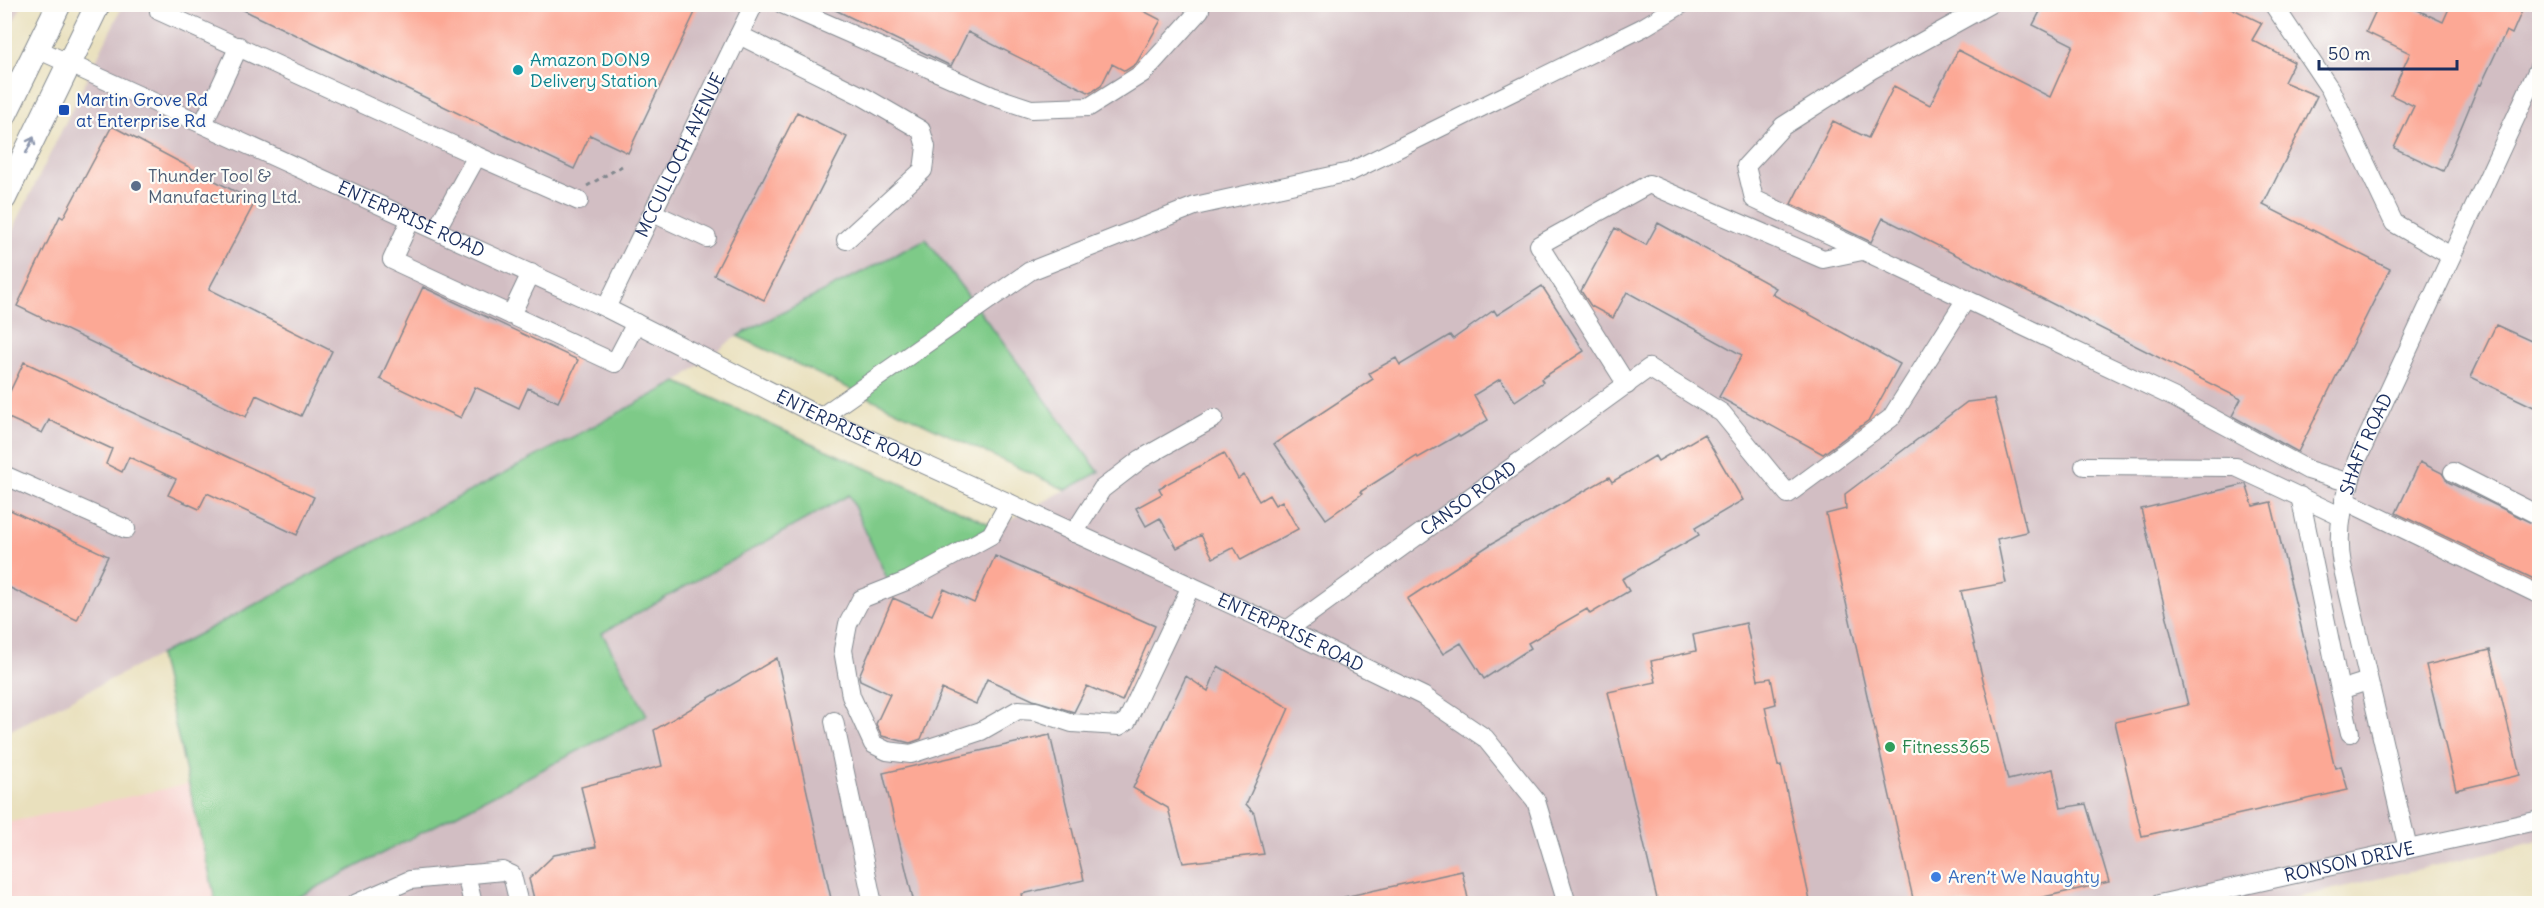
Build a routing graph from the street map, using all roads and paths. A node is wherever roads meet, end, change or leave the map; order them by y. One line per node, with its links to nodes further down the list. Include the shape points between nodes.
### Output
1 (59, 4): 12 (main road)
2 (98, 4): 13 (main road)
3 (754, 4): 10 (street, MCCULLOCH AVENUE)
4 (782, 4): 5 (street, via 992,96 1031,109 1089,106 1143,73 1200,10)
5 (1199, 4)
6 (1682, 4): 34 (street, via 1642,28 1350,172 1195,206 1030,271)
7 (1990, 4): 26 (street, via 1871,70 1783,126 1746,166 1754,199)
8 (2273, 4): 27 (street, via 2330,89 2394,223)
9 (159, 11): 11 (street)
10 (739, 35): 21 (street, MCCULLOCH AVENUE); 25 (street, via 921,130 926,147 923,170)
11 (239, 46): 16 (street); 17 (street)
12 (37, 49): 13 (street, ENTERPRISE ROAD); 15 (main road)
13 (70, 63): 16 (street, ENTERPRISE ROAD); 19 (main road, one-way to 13)
14 (2540, 65): 27 (street, SHAFT ROAD)
15 (4, 116)
16 (203, 124): 22 (street, ENTERPRISE ROAD)
17 (477, 156): 20 (street); 23 (street)
18 (622, 166): 20 (path)
19 (4, 198)
20 (574, 199)
21 (653, 213): 24 (street); 30 (street, MCCULLOCH AVENUE)
22 (411, 219): 23 (street, ENTERPRISE ROAD); 31 (street, via 392,260)
23 (436, 230): 28 (street, ENTERPRISE ROAD)
24 (707, 238)
25 (846, 240)
26 (1862, 250): 29 (street); 33 (street, via 1823,259 1649,184 1539,245)
27 (2451, 256): 40 (street, SHAFT ROAD, via 2357,460)
28 (531, 273): 30 (street, ENTERPRISE ROAD); 31 (street)
29 (1966, 299): 33 (street, CANSO ROAD, via 1891,418 1788,494 1722,413 1649,368); 40 (street, via 2175,398 2308,470)
30 (606, 308): 32 (street, ENTERPRISE ROAD)
31 (511, 315): 32 (street, via 615,363)
32 (636, 323): 34 (street, ENTERPRISE ROAD)
33 (1627, 385): 49 (street, CANSO ROAD)
34 (821, 417): 41 (street, ENTERPRISE ROAD)
35 (1214, 418): 44 (street, via 1141,459 1102,489)
36 (2084, 466): 39 (street, via 2236,467)
37 (2453, 472): 42 (street)
38 (4, 475): 43 (street)
39 (2300, 496): 40 (street); 48 (street)
40 (2344, 500): 46 (street); 47 (street, SHAFT ROAD, via 2338,542)
41 (1009, 502): 44 (street, ENTERPRISE ROAD); 45 (street, via 991,535 909,579 861,598 848,624 843,650 851,696 873,744 887,751 911,754 981,731 1018,711 1036,711 1072,723 1119,726 1127,721)
42 (2540, 516)
43 (126, 529)
44 (1074, 533): 45 (street, ENTERPRISE ROAD)
45 (1191, 586): 49 (street, ENTERPRISE ROAD)
46 (2540, 595)
47 (2352, 609): 48 (street); 50 (street, SHAFT ROAD)
48 (2325, 614): 51 (street)
49 (1287, 630): 61 (street, ENTERPRISE ROAD, via 1423,696 1485,738 1536,801)
50 (2368, 681): 51 (street); 55 (street, SHAFT ROAD)
51 (2340, 690): 53 (street)
52 (834, 721): 60 (street)
53 (2350, 733)
54 (2540, 820): 55 (street, RONSON DRIVE)
55 (2408, 849): 62 (street, RONSON DRIVE)
56 (466, 874): 57 (street, via 410,880); 58 (street); 59 (street, via 503,870 512,875)
57 (355, 903)
58 (473, 903)
59 (519, 903)
60 (873, 903)
61 (1567, 903)
62 (2159, 903)

